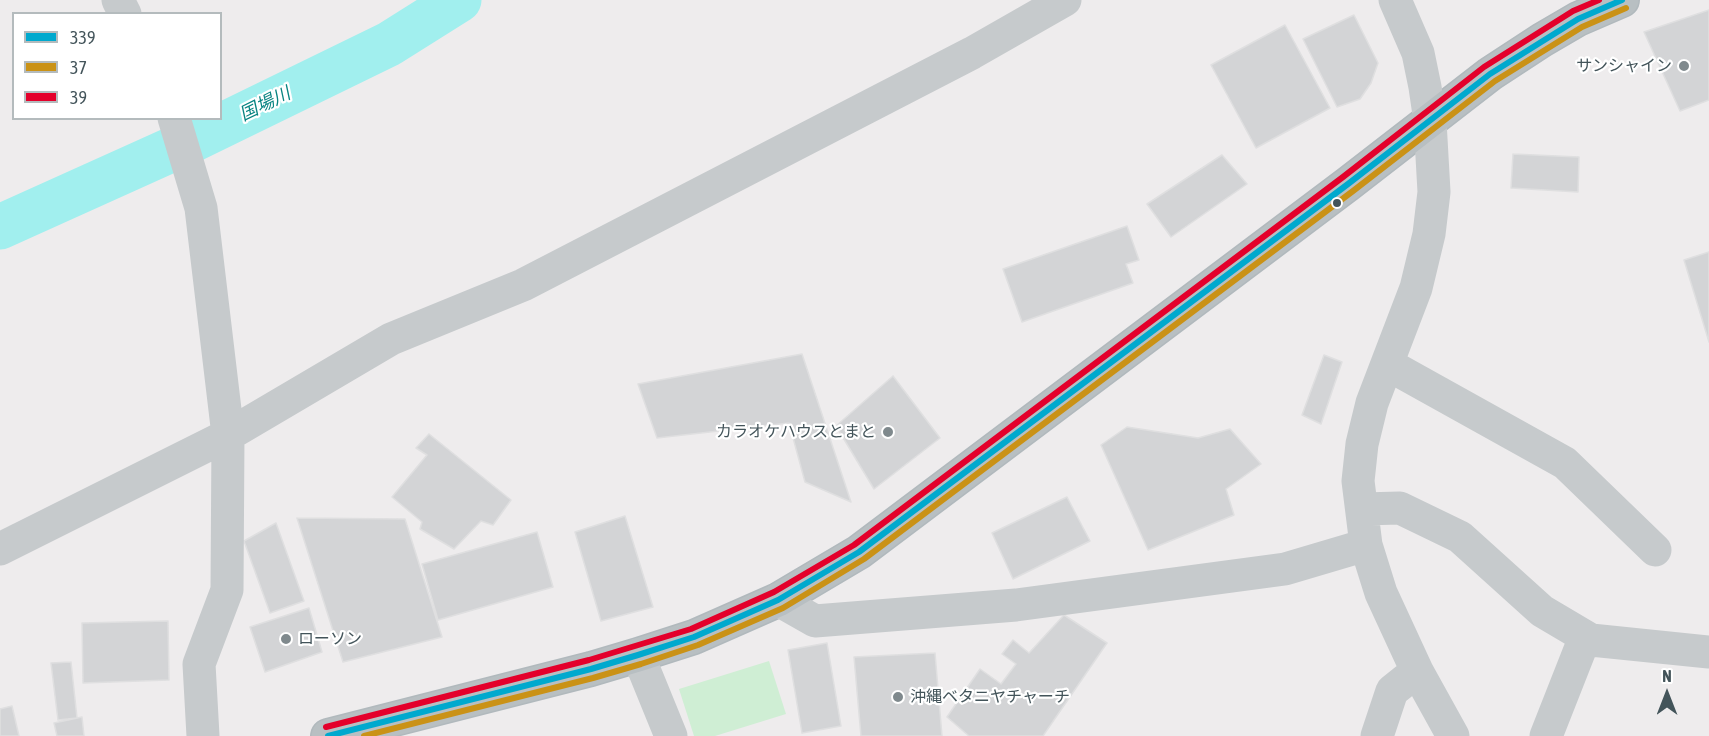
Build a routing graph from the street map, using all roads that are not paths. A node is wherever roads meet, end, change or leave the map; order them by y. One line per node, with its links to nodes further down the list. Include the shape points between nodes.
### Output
1 (1065, 0): 7 (street, via 972,53 523,285 391,339)
2 (1395, 0): 5 (street, via 1418,53)
3 (1622, 0): 5 (highway, via 1542,40)
4 (175, 120): 7 (street, via 201,208)
5 (1430, 121): 6 (street, via 1434,192 1429,234 1416,288); 12 (highway, via 859,552)
6 (1387, 364): 8 (street, via 1362,444 1358,482); 11 (street, via 1565,463)
7 (228, 435): 10 (street); 17 (street, via 226,590 199,664)
8 (1362, 509): 9 (street); 13 (street, via 1400,508 1460,537 1542,611)
9 (1366, 545): 12 (street, via 1285,569 1016,605 815,621); 16 (street, via 1381,593)
10 (0, 549)
11 (1655, 550)
12 (778, 600): 15 (highway, via 694,637)
13 (1585, 637): 14 (street); 22 (street)
14 (1709, 652)
15 (638, 655): 18 (highway); 19 (street)
16 (1417, 671): 20 (street, via 1392,691); 21 (street)
17 (203, 736)
18 (328, 736)
19 (671, 736)
20 (1377, 736)
21 (1453, 736)
22 (1546, 736)

